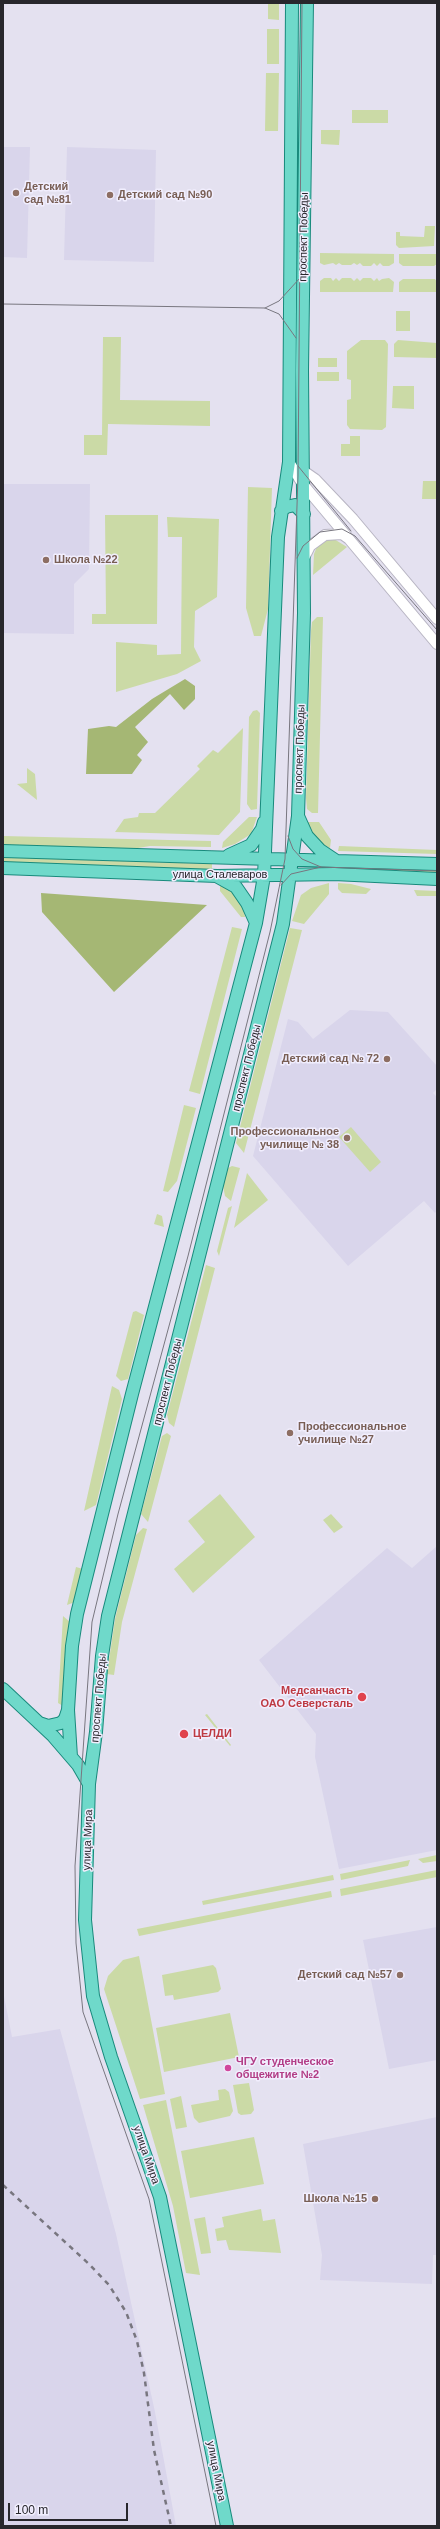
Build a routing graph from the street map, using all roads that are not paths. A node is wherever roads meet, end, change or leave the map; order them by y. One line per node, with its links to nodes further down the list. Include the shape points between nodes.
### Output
1 (292, 3): 3 (main road, проспект Победы)
2 (307, 3): 4 (main road, проспект Победы)
3 (289, 462): 5 (street, проспект Победы); 6 (main road, проспект Победы)
4 (302, 470): 5 (main road, проспект Победы); 10 (street, via 315,479 353,519)
5 (302, 483): 7 (main road, проспект Победы); 8 (street, проспект Победы)
6 (281, 511): 7 (main road, via 295,505); 12 (main road, проспект Победы)
7 (304, 514): 9 (main road, проспект Победы)
8 (354, 543): 9 (street, via 342,534 325,535 310,546); 11 (street, проспект Победы)
9 (303, 560): 13 (main road, проспект Победы, via 304,613)
10 (437, 619)
11 (437, 644)
12 (266, 815): 15 (main road, via 262,829 251,845 238,853); 16 (main road, проспект Победы)
13 (298, 816): 17 (main road, проспект Победы); 18 (main road, via 307,836 320,850)
14 (3, 851): 15 (main road, улица Сталеваров)
15 (218, 858): 16 (main road, улица Сталеваров)
16 (265, 858): 17 (main road, улица Сталеваров); 23 (main road, проспект Победы)
17 (292, 859): 18 (main road, улица Сталеваров); 21 (main road, проспект Победы)
18 (335, 860): 19 (main road, улица Сталеваров)
19 (437, 864)
20 (3, 868): 22 (main road, улица Сталеваров)
21 (291, 874): 23 (main road, улица Сталеваров); 24 (main road, улица Сталеваров); 30 (main road, проспект Победы, via 283,924 108,1616)
22 (217, 876): 23 (main road, улица Сталеваров); 25 (main road, via 236,887)
23 (264, 876): 25 (main road, проспект Победы)
24 (437, 879)
25 (256, 923): 27 (main road, проспект Победы, via 89,1562 72,1646)
26 (3, 1689): 28 (main road)
27 (68, 1710): 28 (main road, via 66,1719 61,1723 48,1726); 29 (main road, проспект Победы)
28 (39, 1723): 29 (main road)
29 (72, 1757): 30 (main road)
30 (89, 1784): 31 (main road, улица Мира, via 85,1920 93,1996 110,2057 160,2197)
31 (227, 2526)

